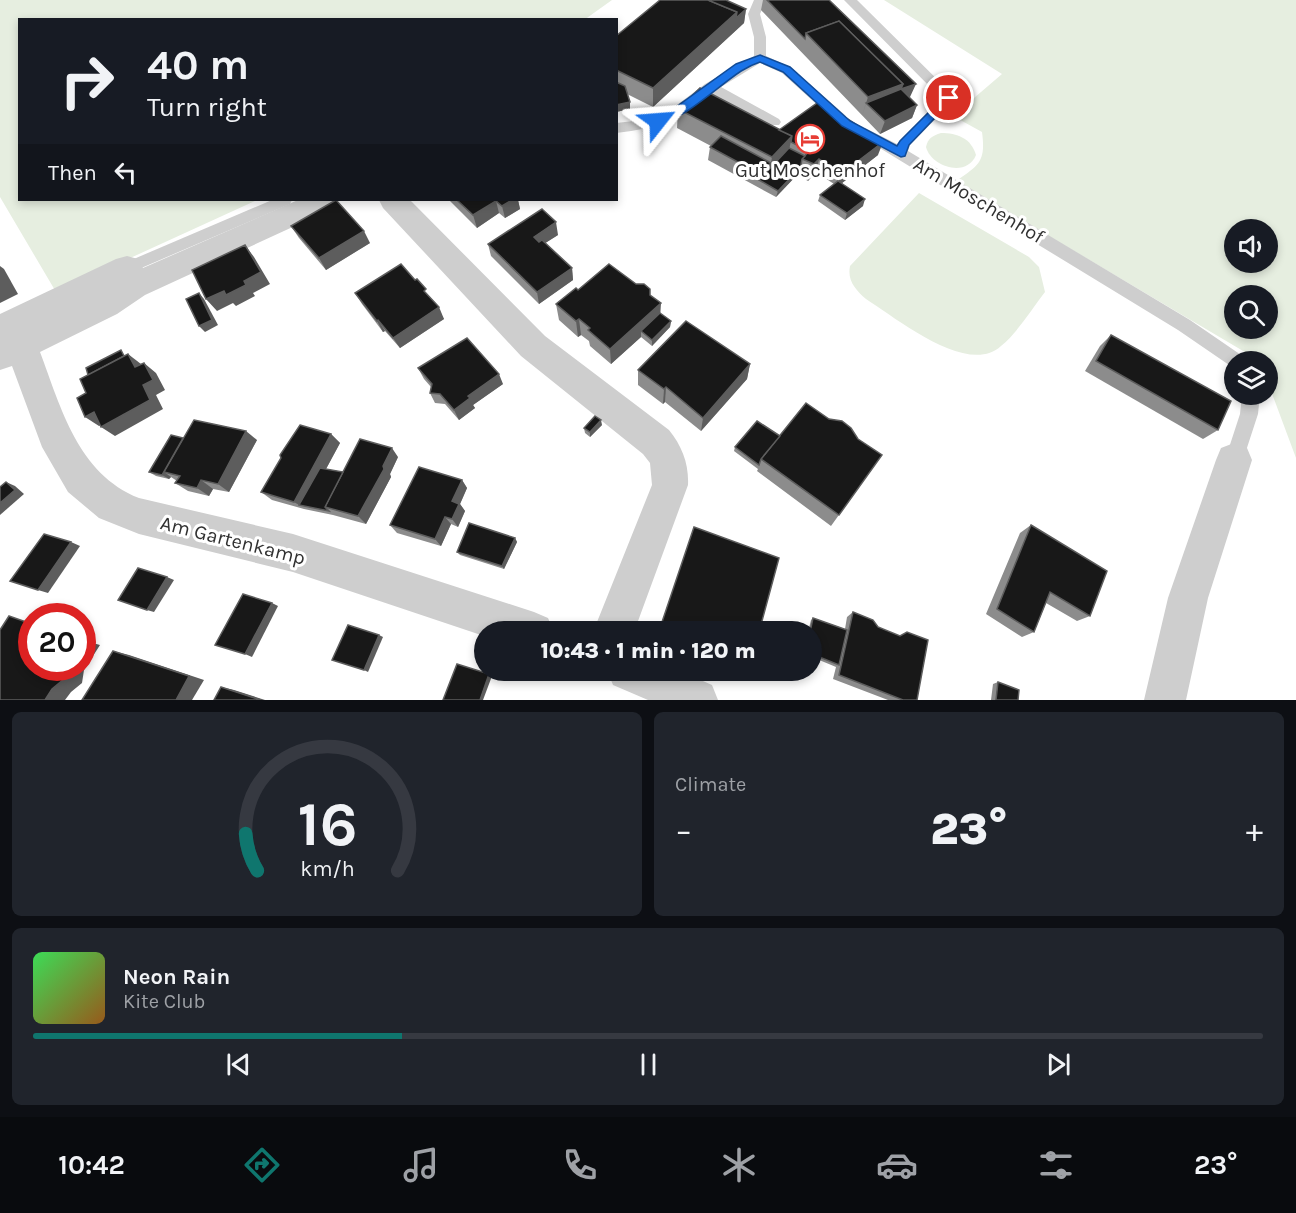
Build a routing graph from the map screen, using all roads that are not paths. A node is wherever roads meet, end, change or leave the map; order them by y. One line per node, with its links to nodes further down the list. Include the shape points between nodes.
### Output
1 (760, 0): 3 (lane, via 754,14)
2 (849, 0): 7 (lane, Am Moschenhof, via 949,98 904,143)
3 (760, 58): 4 (lane); 7 (lane, via 786,70 846,123)
4 (710, 87): 5 (lane); 6 (lane, via 670,117)
5 (774, 122)
6 (618, 128)
7 (901, 153): 13 (lane, Am Moschenhof)
8 (283, 201): 11 (lane, Am Gartenkamp)
9 (321, 201): 11 (street, Am Gartenkamp)
10 (394, 201): 17 (street, via 533,346 656,442 666,454 671,469 670,485)
11 (130, 277): 12 (street, Am Gartenkamp, via 106,305)
12 (7, 343): 16 (street, Am Gartenkamp, via 81,480 112,505 139,516 293,553)
13 (1224, 352)
14 (1250, 405): 15 (lane)
15 (1233, 460): 20 (street, via 1188,598)
16 (500, 621)
17 (617, 621)
18 (653, 681): 19 (street)
19 (697, 700)
20 (1165, 700)

